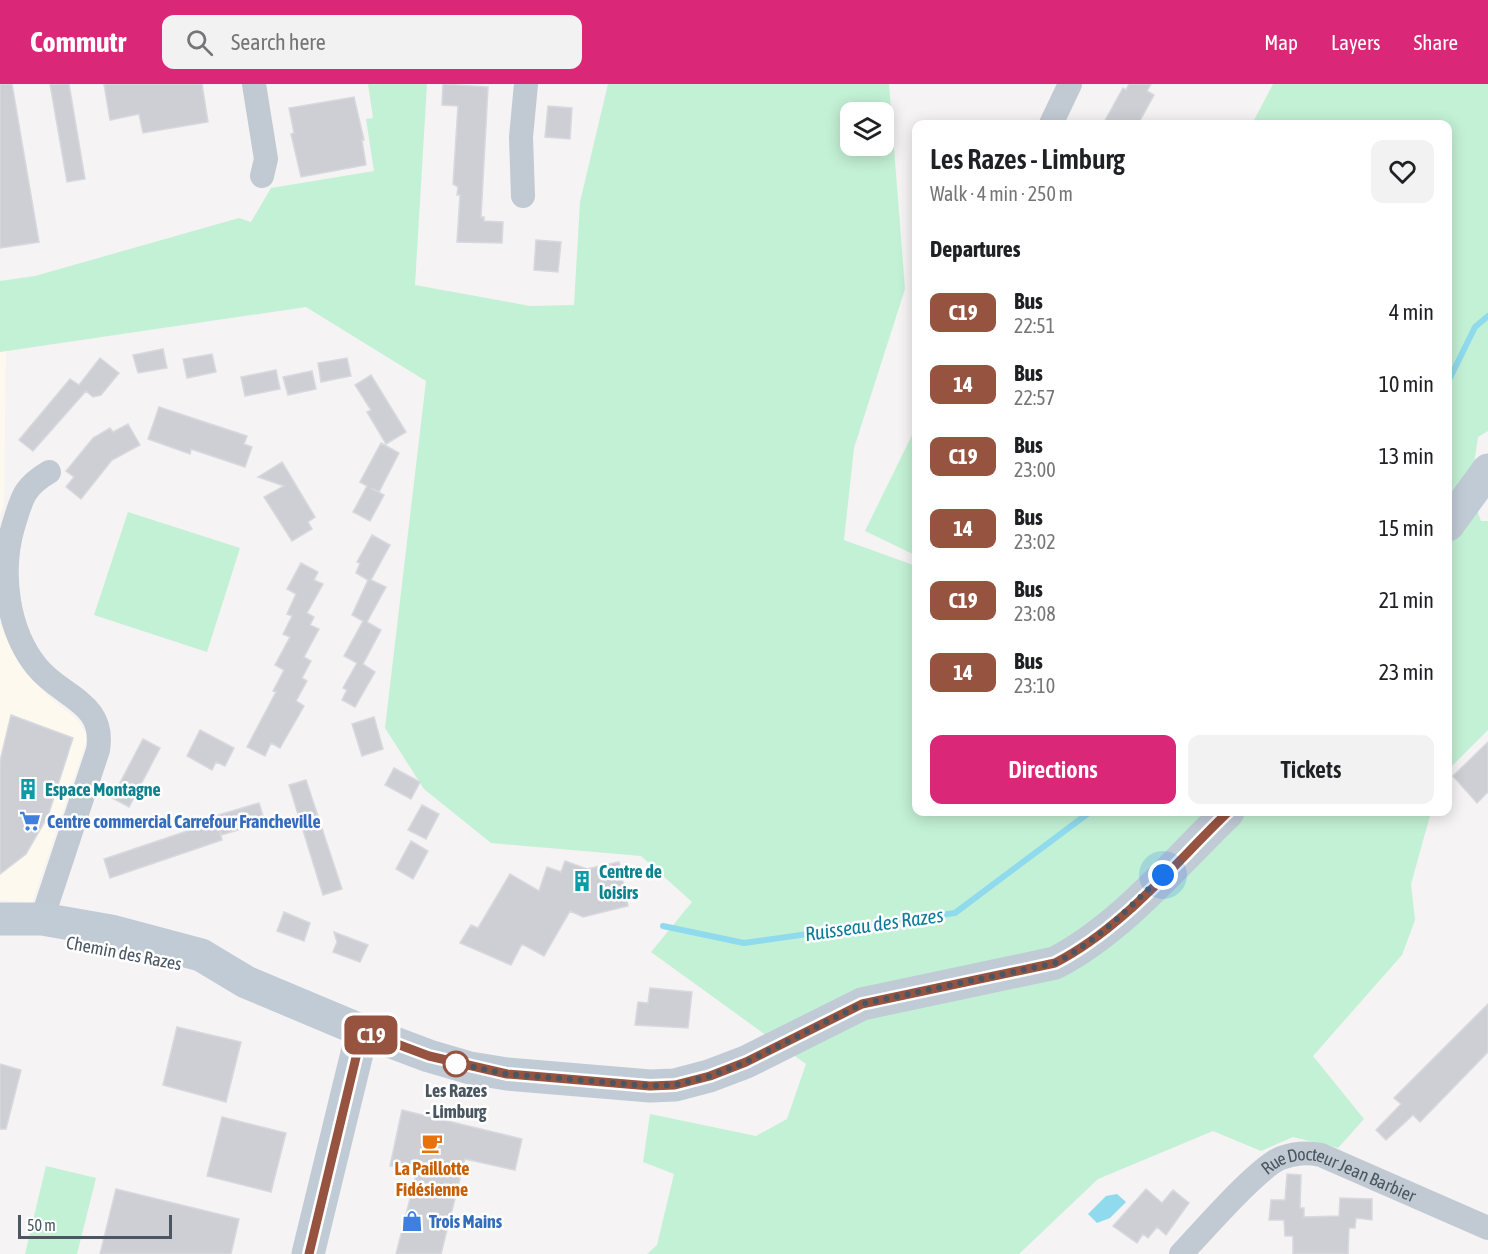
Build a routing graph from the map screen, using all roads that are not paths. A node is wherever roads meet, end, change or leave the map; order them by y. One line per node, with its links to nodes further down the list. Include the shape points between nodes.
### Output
1 (254, 84): 5 (street, via 266,159)
2 (526, 84): 6 (street, via 521,137)
3 (1070, 84): 4 (street)
4 (1053, 120)
5 (262, 176)
6 (523, 196)
7 (1488, 470): 9 (street)
8 (49, 472): 12 (street, via 32,482 20,499 7,545 9,609 38,668 96,718 101,734)
9 (1452, 520)
10 (1224, 816): 16 (street, Chemin des Razes, via 1115,922 1083,948 1055,963 862,1004 746,1062 675,1085 507,1074 429,1056)
11 (0, 919): 12 (street, Chemin des Razes)
12 (42, 919): 13 (street, Chemin des Razes); 15 (street, Chemin des Razes, via 111,931 201,955)
13 (0, 926)
14 (0, 936): 15 (street, Chemin des Razes, via 82,942)
15 (246, 982): 16 (street, Chemin des Razes)
16 (365, 1032): 18 (street)
17 (1488, 1228): 19 (street, Rue Docteur Jean Barbier, via 1321,1155 1303,1152 1279,1159 1260,1173)
18 (309, 1254)
19 (1181, 1254)

